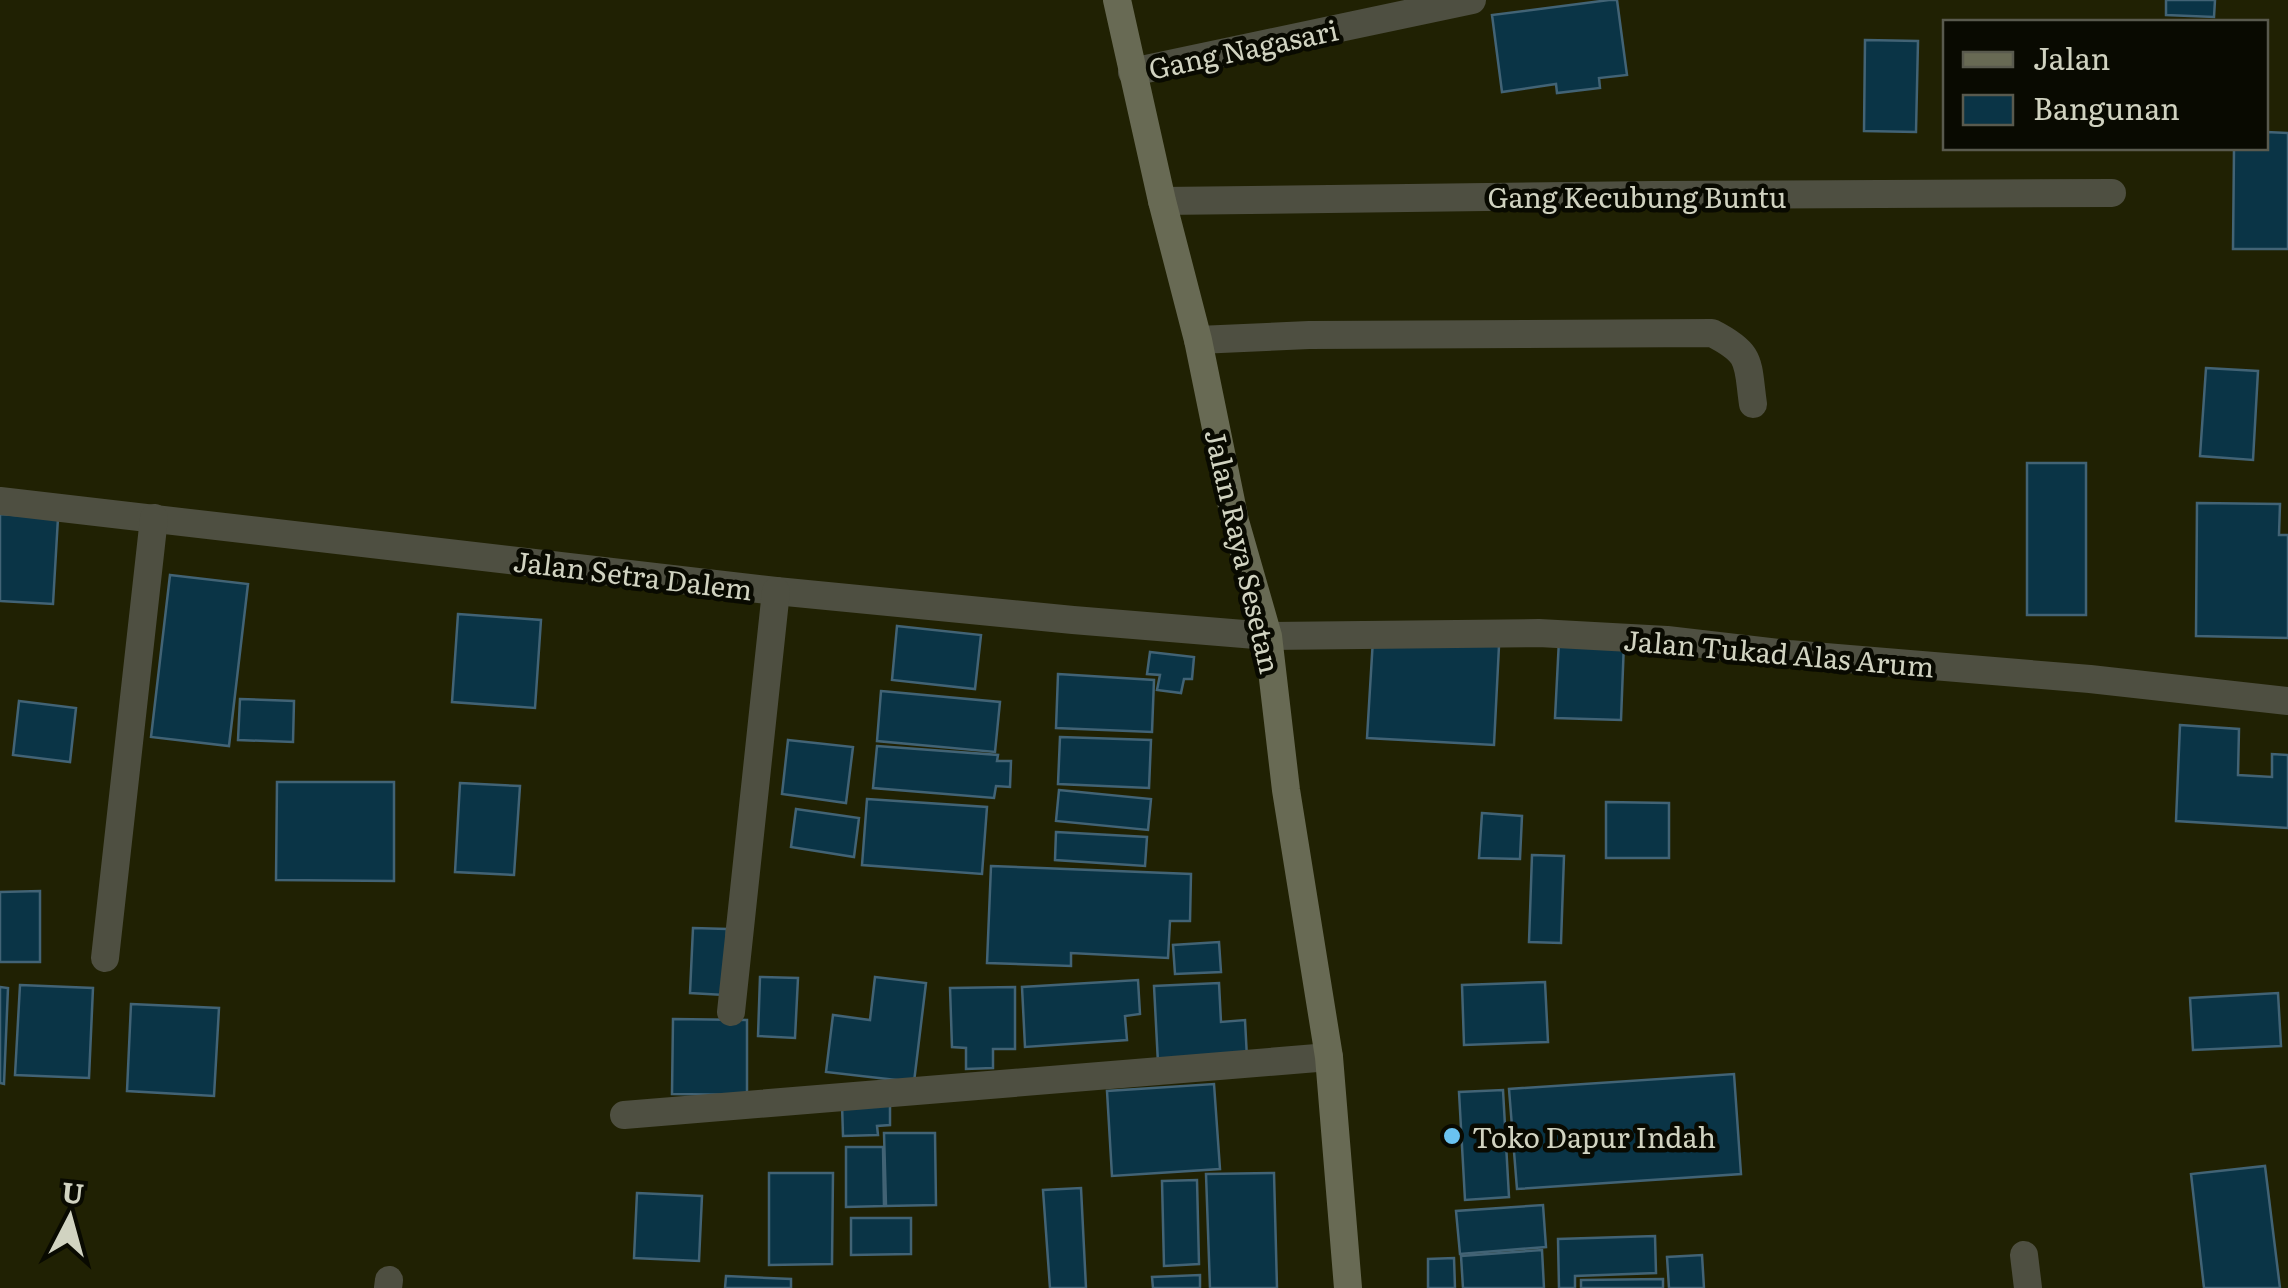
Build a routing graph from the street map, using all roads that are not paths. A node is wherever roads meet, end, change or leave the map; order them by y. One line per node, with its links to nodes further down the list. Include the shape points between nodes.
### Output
1 (1117, 0): 3 (main road, Jalan Raya Sesetan)
2 (1472, 0): 3 (street, Gang Nagasari)
3 (1132, 72): 5 (main road, Jalan Raya Sesetan)
4 (2112, 193): 5 (street, Gang Kecubung Buntu)
5 (1162, 201): 6 (main road, Jalan Raya Sesetan)
6 (1198, 340): 7 (street, via 1712,333 1735,344 1747,360); 11 (main road, Jalan Raya Sesetan, via 1234,522)
7 (1753, 404)
8 (0, 501): 9 (street, Jalan Setra Dalem)
9 (154, 518): 10 (street, Jalan Setra Dalem); 13 (street)
10 (776, 591): 11 (street, Jalan Setra Dalem); 14 (street)
11 (1268, 636): 12 (street, Jalan Tukad Alas Arum, via 1539,633 1667,640); 15 (main road, Jalan Raya Sesetan)
12 (2288, 701)
13 (106, 958)
14 (731, 1012)
15 (1329, 1057): 16 (street); 18 (main road, Jalan Raya Sesetan)
16 (624, 1115)
17 (2024, 1255): 19 (street)
18 (1348, 1288)
19 (2028, 1288)

